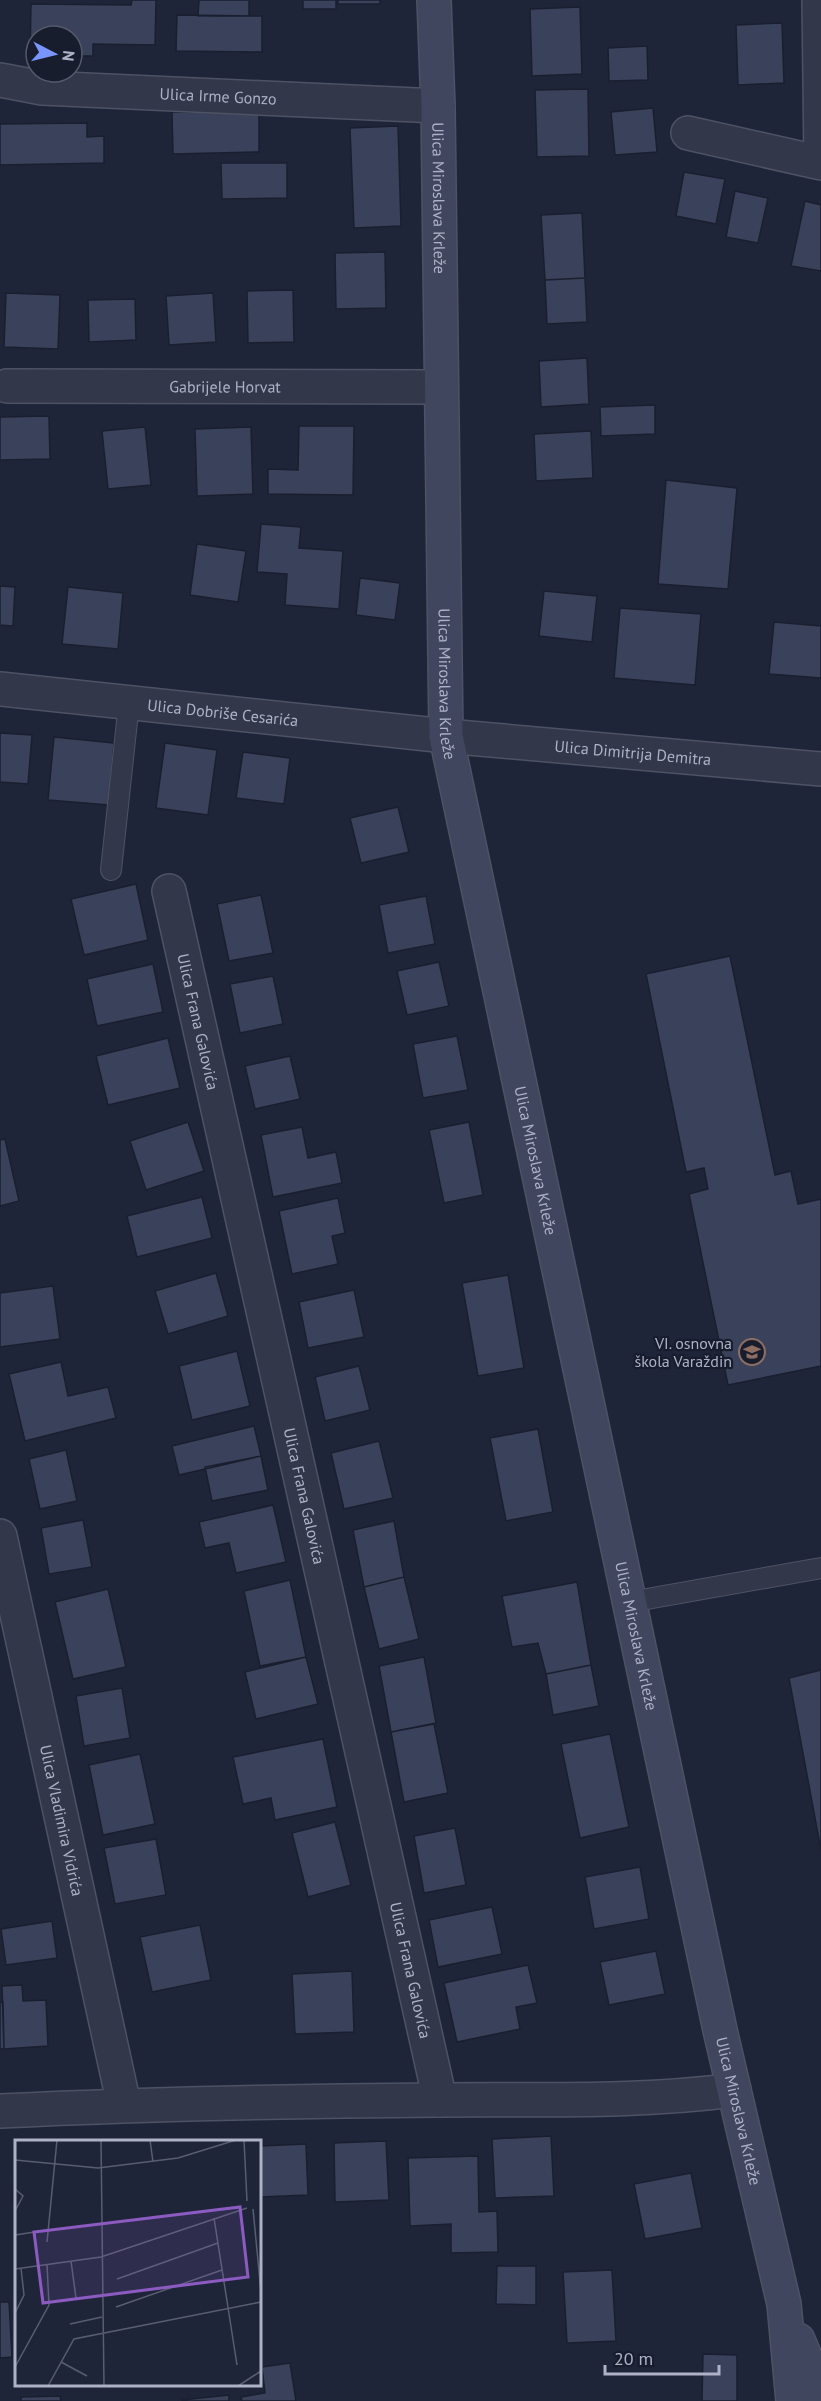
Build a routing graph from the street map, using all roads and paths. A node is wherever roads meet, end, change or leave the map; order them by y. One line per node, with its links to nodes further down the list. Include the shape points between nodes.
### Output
1 (434, 0): 4 (street, Ulica Miroslava Krleže)
2 (819, 0): 6 (street)
3 (0, 80): 4 (street, Ulica Irme Gonzo, via 42,88)
4 (438, 106): 8 (street, Ulica Miroslava Krleže)
5 (688, 133): 6 (street)
6 (821, 162)
7 (7, 386): 8 (street, Gabrijele Horvat)
8 (441, 387): 11 (street, Ulica Miroslava Krleže)
9 (0, 689): 10 (street, Ulica Dobriše Cesarića)
10 (129, 703): 11 (street, Ulica Dobriše Cesarića); 13 (lane)
11 (446, 736): 12 (street, Ulica Dimitrija Demitra); 17 (street, Ulica Miroslava Krleže)
12 (821, 769)
13 (111, 870)
14 (169, 891): 19 (street, Ulica Frana Galovića)
15 (0, 1536): 20 (street, Ulica Vladimira Vidrića)
16 (821, 1568): 17 (lane)
17 (630, 1602): 18 (street, Ulica Miroslava Krleže)
18 (734, 2090): 19 (street, via 693,2096); 22 (street, Ulica Miroslava Krleže)
19 (440, 2100): 20 (street)
20 (124, 2105): 21 (street)
21 (0, 2111)
22 (784, 2304): 23 (street, Ulica Miroslava Krleže); 24 (street, Ulica Miroslava Krleže)
23 (821, 2396)
24 (793, 2401)

